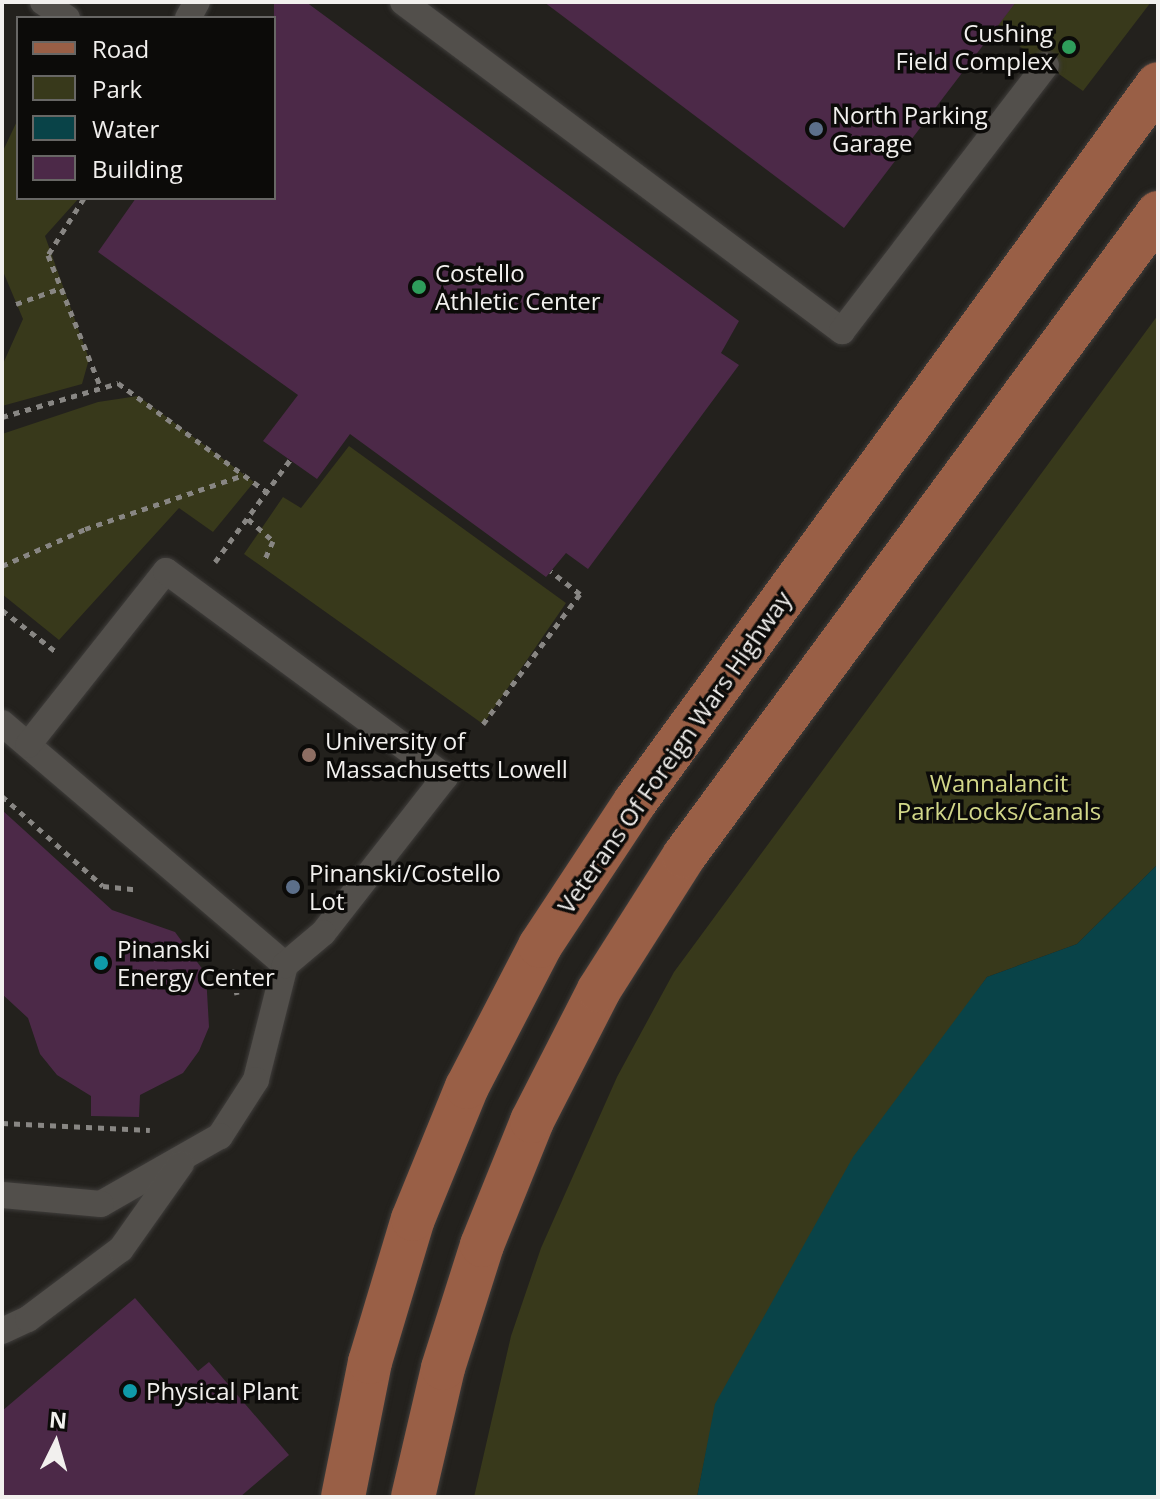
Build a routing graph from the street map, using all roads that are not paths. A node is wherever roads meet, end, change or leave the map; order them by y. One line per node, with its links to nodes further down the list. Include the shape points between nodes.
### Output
1 (403, 2): 2 (lane, via 842,331)
2 (1046, 65)
3 (1158, 84): 11 (main road, Veterans Of Foreign Wars Highway, via 635,802 540,946 467,1087 413,1219 370,1362)
4 (1158, 213): 12 (main road, via 684,856 599,990 532,1121 482,1245 439,1380)
5 (2, 723): 6 (lane)
6 (28, 745): 7 (lane); 7 (lane, via 166,571 445,777 323,933)
7 (285, 965): 8 (lane, via 256,1080 220,1136)
8 (187, 1155): 9 (lane, via 101,1204); 10 (lane, via 121,1249 28,1319)
9 (2, 1195)
10 (2, 1331)
11 (343, 1497)
12 (413, 1497)

